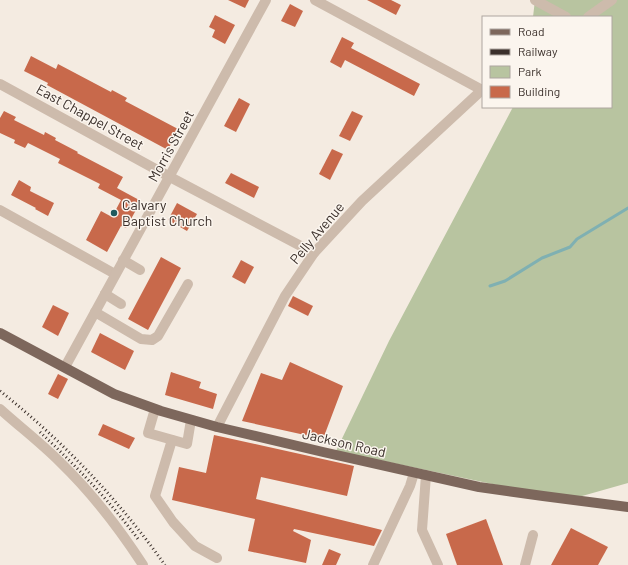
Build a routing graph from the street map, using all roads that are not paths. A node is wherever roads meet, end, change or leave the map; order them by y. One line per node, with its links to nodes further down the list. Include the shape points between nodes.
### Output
1 (266, 0): 9 (street, Morris Street)
2 (315, 0): 8 (street)
3 (535, 0): 5 (street)
4 (612, 0): 6 (street)
5 (564, 16)
6 (589, 16)
7 (0, 84): 9 (street, East Chappel Street)
8 (482, 90): 11 (street, Pelly Avenue, via 362,201)
9 (170, 177): 11 (street, East Chappel Street); 12 (street, Morris Street)
10 (0, 210): 14 (street)
11 (314, 253): 24 (street, Pelly Avenue, via 285,296)
12 (123, 260): 13 (street); 14 (street, Morris Street)
13 (140, 270)
14 (116, 274): 16 (street, Morris Street)
15 (188, 284): 18 (street, via 158,336 152,340 141,339)
16 (105, 294): 17 (street); 18 (street, Morris Street)
17 (121, 304)
18 (95, 312): 20 (street, Morris Street)
19 (0, 333): 20 (main road, Jackson Road)
20 (65, 367): 22 (main road, Jackson Road, via 114,394)
21 (0, 409): 31 (street, via 60,462 94,498)
22 (155, 409): 23 (main road, Jackson Road); 25 (street, via 148,433)
23 (191, 420): 24 (main road, Jackson Road); 25 (street, via 188,444)
24 (217, 427): 26 (main road, Jackson Road)
25 (172, 440): 30 (street, via 155,496 173,522 195,546)
26 (414, 473): 27 (main road, Jackson Road); 32 (street)
27 (426, 475): 28 (main road, Jackson Road, via 479,487); 33 (street, via 422,530)
28 (628, 507)
29 (533, 535): 34 (street)
30 (218, 558)
31 (143, 565)
32 (373, 565)
33 (438, 565)
34 (525, 565)

